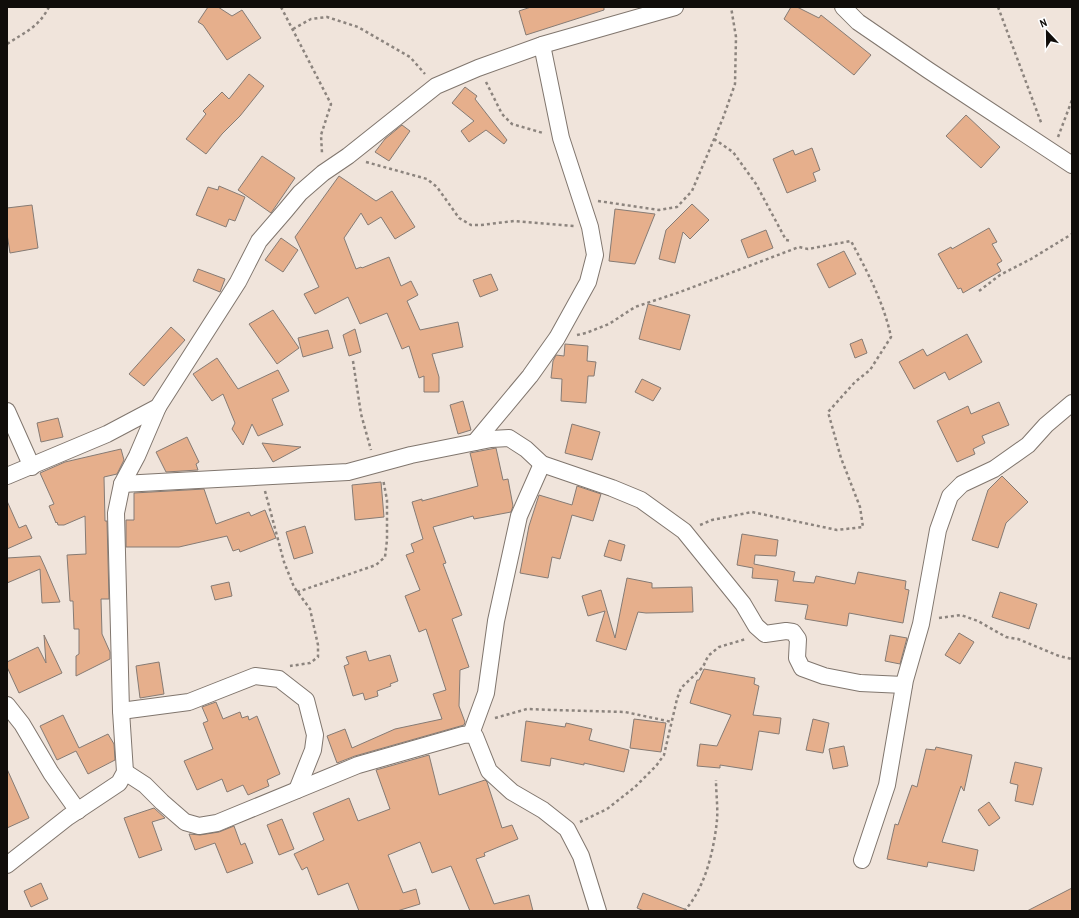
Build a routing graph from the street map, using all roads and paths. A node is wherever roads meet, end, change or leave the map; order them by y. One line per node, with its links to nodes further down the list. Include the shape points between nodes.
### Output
1 (49, 7): 8 (path, via 37,25)
2 (281, 7): 7 (path)
3 (675, 7): 9 (street)
4 (731, 7): 14 (path, via 736,37 735,84)
5 (843, 7): 15 (street, via 858,22)
6 (998, 7): 15 (path)
7 (293, 29): 11 (path, via 311,19 327,17 358,28 410,57); 18 (path, via 330,104 321,135)
8 (7, 44)
9 (542, 45): 10 (street); 13 (street)
10 (478, 68): 11 (street); 13 (path, via 502,114 512,124)
11 (436, 86): 16 (street)
12 (1072, 100): 15 (path)
13 (561, 138): 19 (street)
14 (714, 139): 19 (path, via 692,190 677,207 659,210); 22 (path, via 733,152 756,184 786,240)
15 (1052, 152): 17 (street)
16 (348, 156): 18 (street); 20 (path, via 427,179 437,187 459,218 471,225 514,221)
17 (1072, 166)
18 (323, 172): 27 (street, via 259,241 238,282)
19 (581, 199): 20 (street)
20 (590, 228): 24 (street, via 595,255 588,282)
21 (1072, 234): 23 (path, via 1000,276)
22 (791, 241)
23 (979, 292)
24 (557, 338): 29 (street, via 530,376); 36 (path, via 586,333 609,324 635,307 799,247 808,249 851,241 881,304 892,337 870,370 855,382 828,412 841,458 860,507 863,527 837,530 752,512 712,520)
25 (353, 361): 31 (path, via 361,414)
26 (1072, 403): 38 (street, via 1046,425 1028,445 994,469 962,484 950,496 938,530)
27 (158, 407): 32 (street, via 107,434); 35 (street)
28 (7, 411): 32 (street)
29 (475, 442): 30 (street, via 509,438); 31 (street)
30 (542, 464): 36 (street, via 641,500); 46 (street, via 519,516 496,621 486,693)
31 (376, 465): 34 (street, via 348,472); 37 (path, via 383,478 387,500 387,540 384,557 376,565)
32 (32, 467): 33 (street)
33 (7, 476)
34 (261, 476): 35 (street); 37 (path, via 284,562)
35 (122, 484): 44 (street, via 116,513)
36 (684, 531): 39 (street)
37 (297, 592): 41 (path, via 310,609 318,644 318,657 310,663)
38 (921, 624): 40 (path, via 961,615 978,621 1006,637); 42 (street)
39 (764, 634): 42 (street, via 793,632 798,639 797,658 802,668 824,676 860,683); 45 (path, via 718,647 708,656 703,667 681,688)
40 (1072, 659)
41 (287, 666)
42 (904, 685): 52 (street, via 887,785)
43 (7, 705): 50 (street)
44 (121, 711): 47 (street); 49 (street, via 189,702 255,676 279,679 306,700 315,735 313,750)
45 (672, 722): 46 (path, via 625,712 528,709 500,716); 51 (path, via 664,755 656,766 607,809)
46 (472, 730): 49 (street, via 463,735 358,766); 51 (street, via 488,771 512,792)
47 (125, 772): 49 (street, via 145,785 185,822 199,826 217,823); 50 (street, via 119,783)
48 (716, 780): 55 (path, via 717,820 704,879 697,895)
49 (297, 790)
50 (78, 811): 53 (street)
51 (567, 828): 54 (street, via 581,856)
52 (862, 860)
53 (7, 865)
54 (598, 911)
55 (684, 911)

